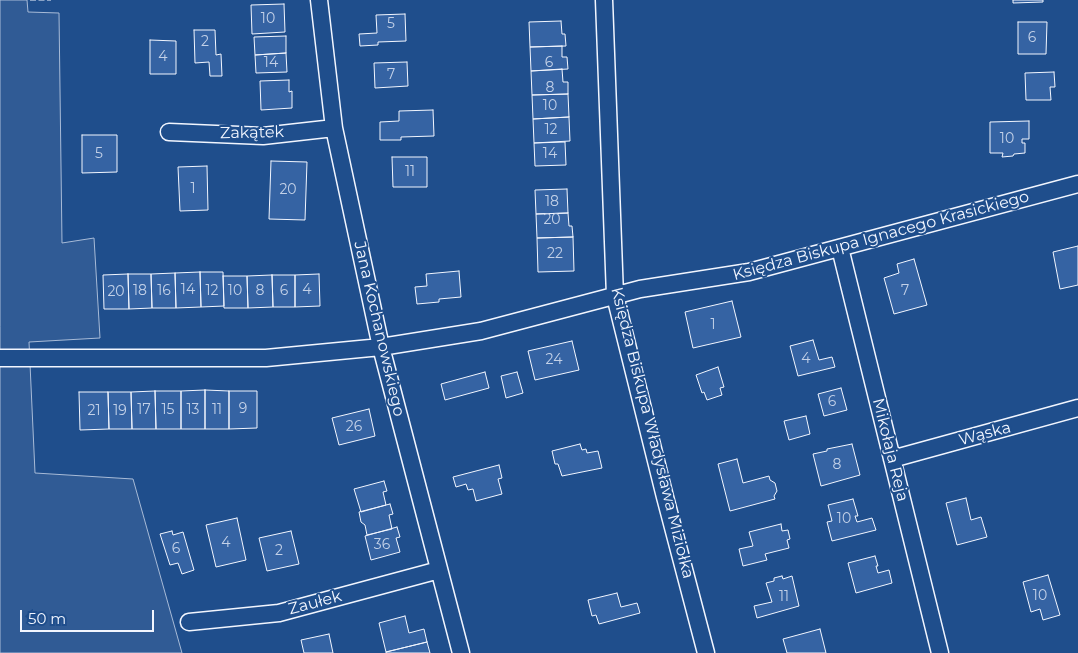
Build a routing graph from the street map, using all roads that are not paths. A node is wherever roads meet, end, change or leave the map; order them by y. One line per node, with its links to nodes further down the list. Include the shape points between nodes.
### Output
1 (319, 0): 3 (street, Jana Kochanowskiego)
2 (604, 0): 7 (street, Księdza Biskupa Władysława Miziołka)
3 (334, 128): 4 (street, Zakątek, via 263,136); 8 (street, Jana Kochanowskiego)
4 (169, 132)
5 (1078, 184): 6 (street, Księdza Biskupa Ignacego Krasickiego)
6 (840, 248): 7 (street, Księdza Biskupa Ignacego Krasickiego, via 750,272 640,289); 11 (street, Mikołaja Reja)
7 (615, 296): 8 (street, Księdza Biskupa Ignacego Krasickiego, via 481,331); 15 (street, Księdza Biskupa Władysława Miziołka)
8 (381, 347): 9 (street, Księdza Biskupa Ignacego Krasickiego, via 266,358); 12 (street, Jana Kochanowskiego)
9 (0, 358)
10 (1078, 408): 11 (street, Wąska)
11 (892, 459): 16 (street, Mikołaja Reja)
12 (439, 570): 13 (street, Zaułek, via 279,613); 14 (street, Jana Kochanowskiego)
13 (189, 622)
14 (461, 653)
15 (706, 653)
16 (940, 653)

